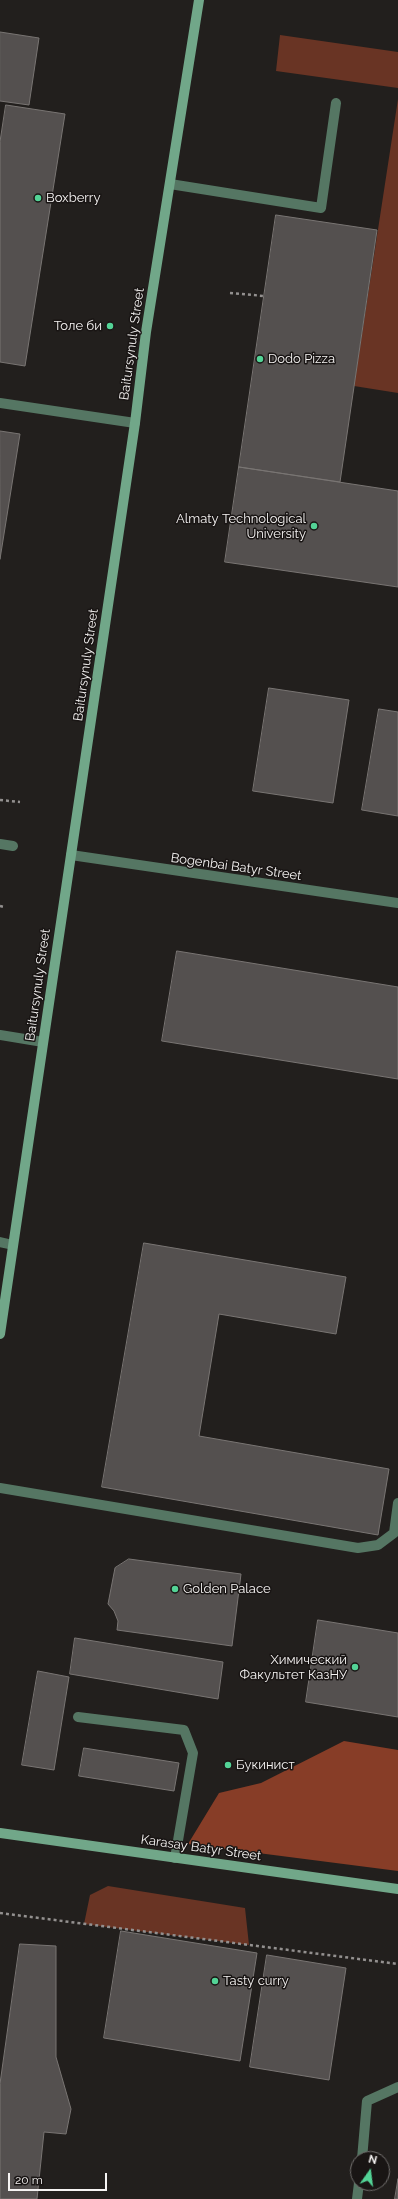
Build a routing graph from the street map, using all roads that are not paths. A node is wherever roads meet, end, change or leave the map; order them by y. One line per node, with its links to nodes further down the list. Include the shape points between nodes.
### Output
1 (198, 0): 3 (main road, Baitursynuly Street)
2 (336, 103): 3 (street, via 321,208)
3 (170, 184): 5 (main road, Baitursynuly Street, via 146,332)
4 (0, 403): 5 (street)
5 (135, 423): 8 (main road, Baitursynuly Street)
6 (0, 844): 7 (street)
7 (13, 846)
8 (71, 855): 9 (street, Bogenbai Batyr Street); 11 (main road, Baitursynuly Street)
9 (398, 903)
10 (0, 1035): 11 (street)
11 (43, 1042): 13 (main road, Baitursynuly Street)
12 (0, 1242): 13 (street)
13 (13, 1245): 14 (main road, Baitursynuly Street)
14 (0, 1334)
15 (0, 1488): 16 (street, via 358,1548 378,1545 394,1533)
16 (398, 1503)
17 (78, 1717): 19 (street, via 184,1730 193,1753)
18 (0, 1833): 19 (main road, Karasay Batyr Street)
19 (175, 1858): 20 (main road, Karasay Batyr Street)
20 (398, 1890)
21 (398, 2087): 22 (street, via 367,2101)
22 (363, 2151)

